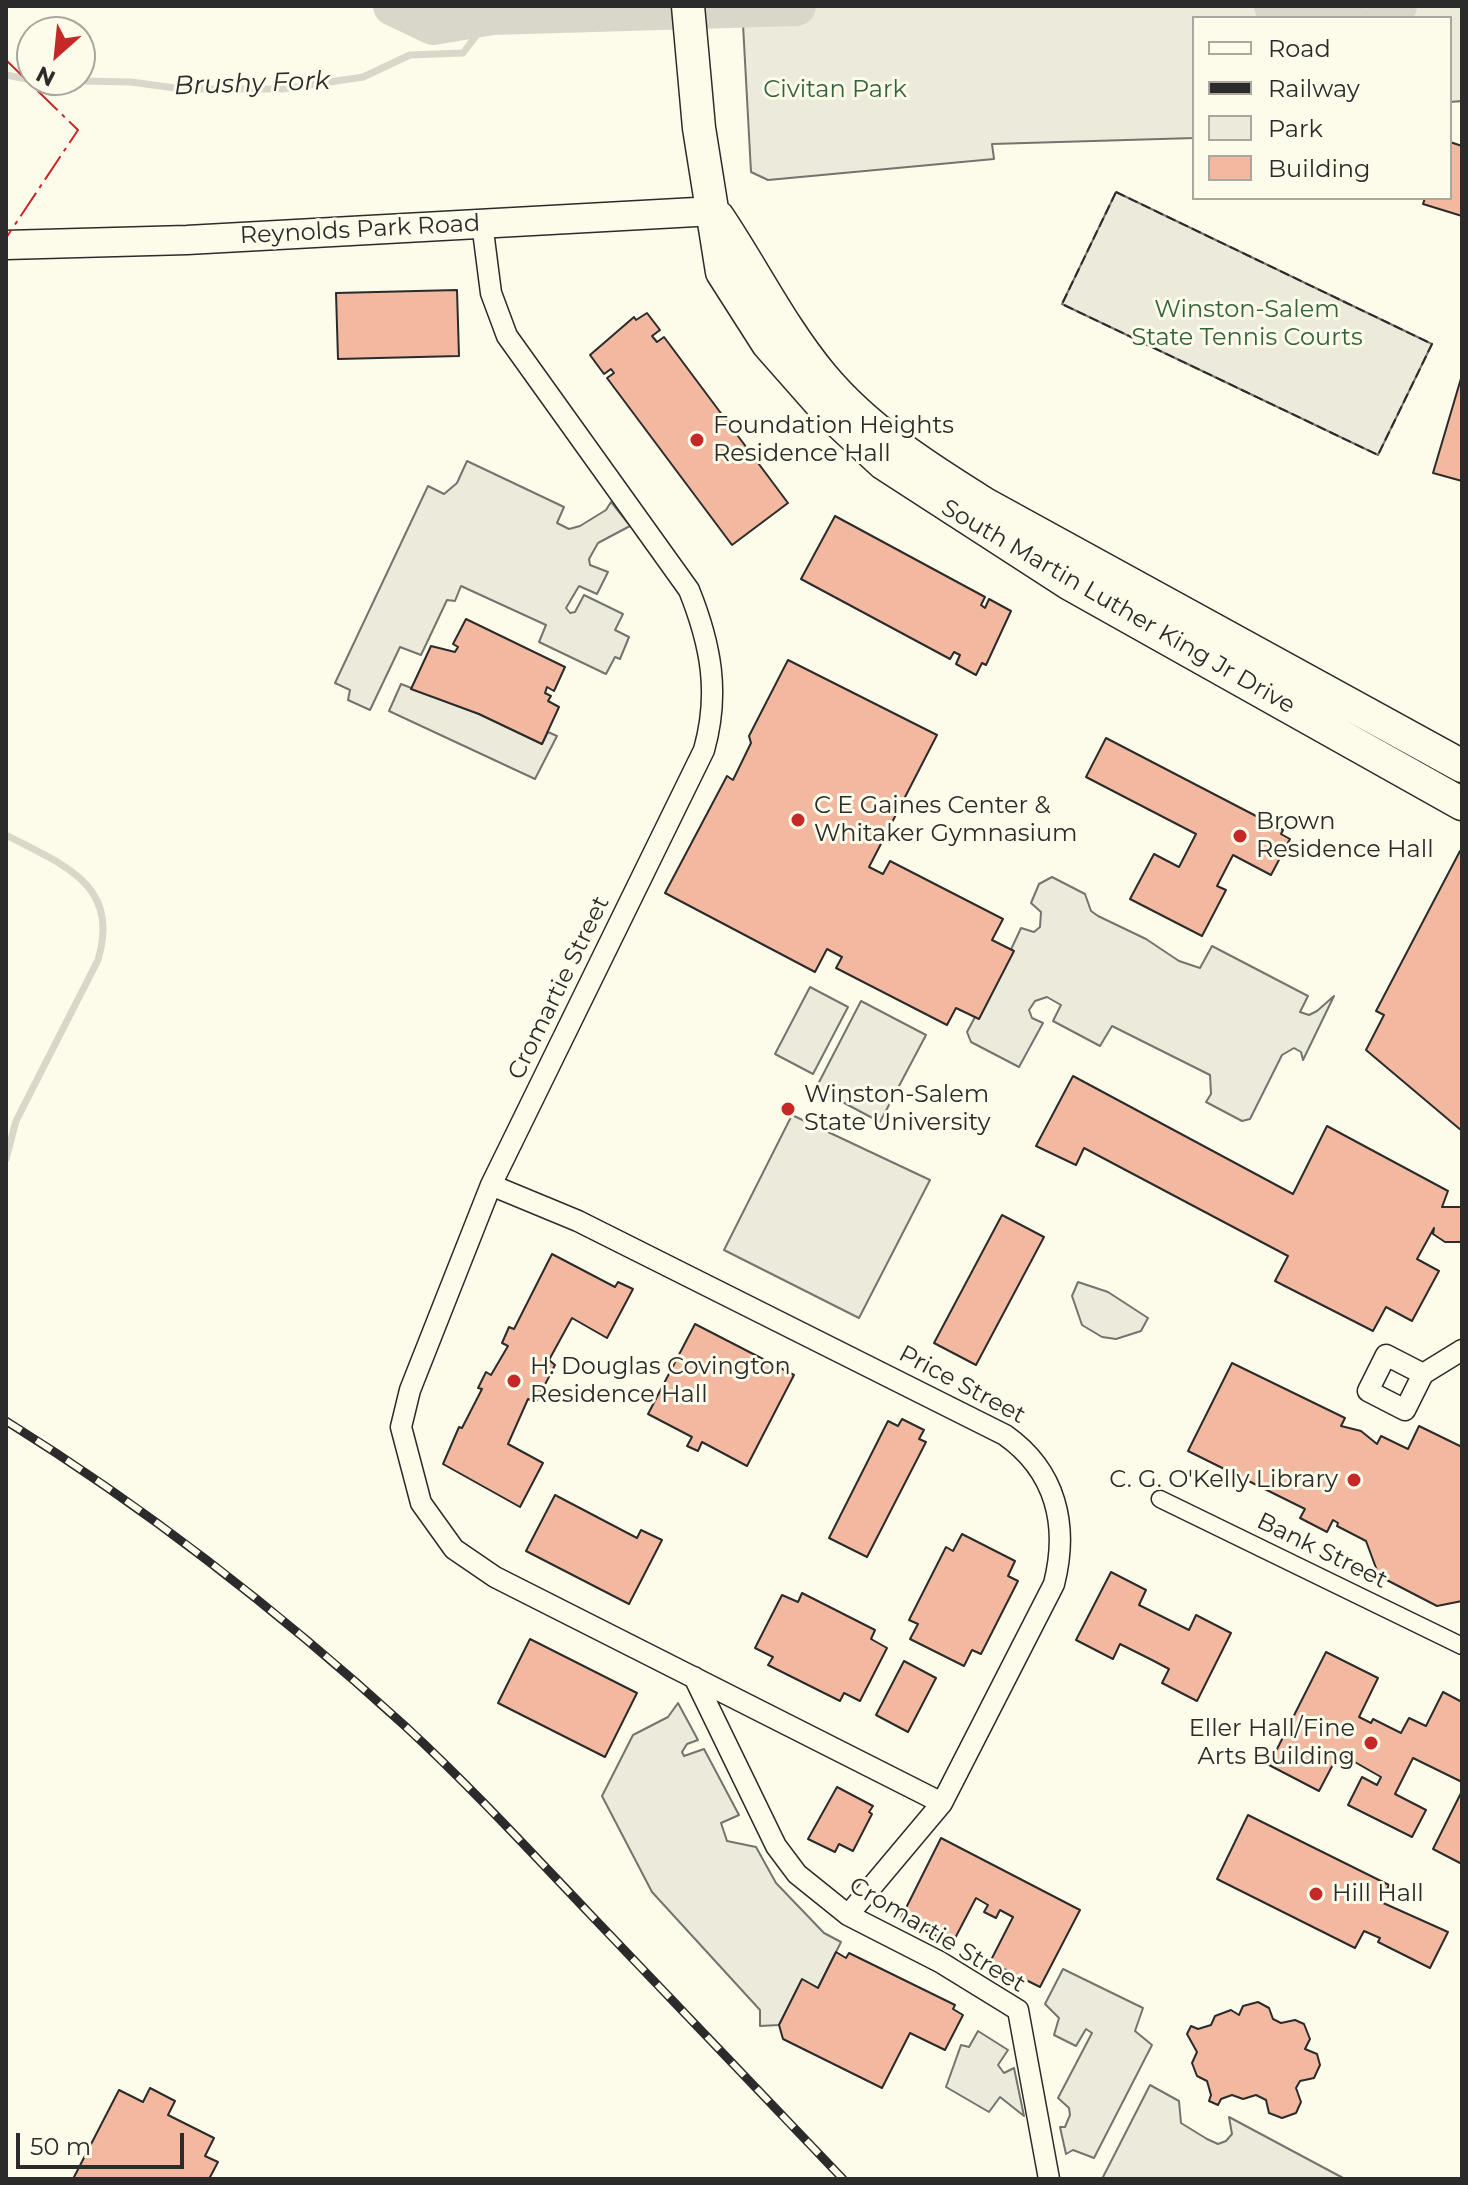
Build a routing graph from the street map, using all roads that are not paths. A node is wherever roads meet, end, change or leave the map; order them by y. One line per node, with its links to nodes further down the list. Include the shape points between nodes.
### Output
1 (688, 6): 2 (main road, South Martin Luther King Jr Drive, via 694,88)
2 (714, 211): 3 (main road, Reynolds Park Road); 5 (main road, South Martin Luther King Jr Drive, via 823,376 910,454 985,504); 6 (main road, South Martin Luther King Jr Drive, via 722,272 768,344 828,412 883,463 1070,584)
3 (482, 223): 4 (main road, Reynolds Park Road); 7 (street, Cromartie Street, via 491,293 507,336 689,590 704,628 714,694 704,750)
4 (6, 245)
5 (1462, 766)
6 (1462, 804)
7 (491, 1185): 12 (street, Cromartie Street, via 410,1390 401,1427 421,1503 454,1549 495,1577); 13 (street, Price Street, via 564,1214 1022,1447 1054,1492 1061,1549 1054,1584)
8 (1462, 1350): 9 (street)
9 (1423, 1374)
10 (1160, 1499): 11 (street, Bank Street)
11 (1462, 1646)
12 (694, 1677): 13 (street, Cromartie Street); 14 (street, Cromartie Street, via 776,1846 797,1874)
13 (942, 1803): 14 (street, Price Street)
14 (848, 1915): 15 (street, Cromartie Street, via 1018,2010)
15 (1049, 2179)

